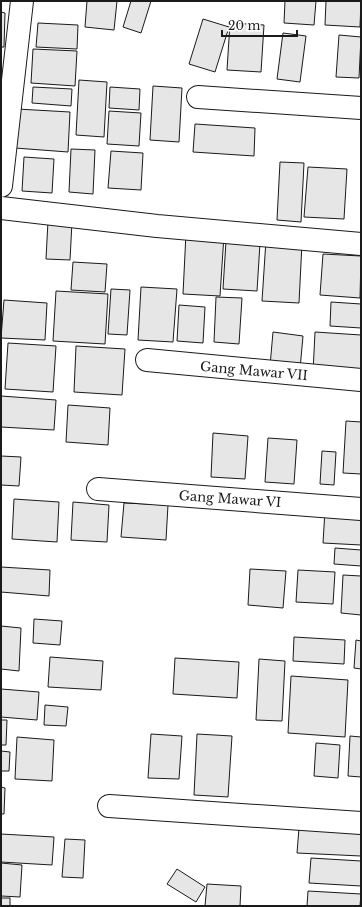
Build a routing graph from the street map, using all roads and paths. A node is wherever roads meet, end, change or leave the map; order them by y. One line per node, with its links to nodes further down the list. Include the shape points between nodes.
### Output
1 (22, 1): 4 (street)
2 (198, 97): 3 (street)
3 (361, 108)
4 (1, 181)
5 (1, 208): 6 (street, via 165,227)
6 (361, 244)
7 (147, 360): 8 (street, Gang Mawar VII)
8 (361, 380)
9 (98, 489): 10 (street, Gang Mawar VI)
10 (361, 509)
11 (109, 806): 12 (street)
12 (361, 823)

